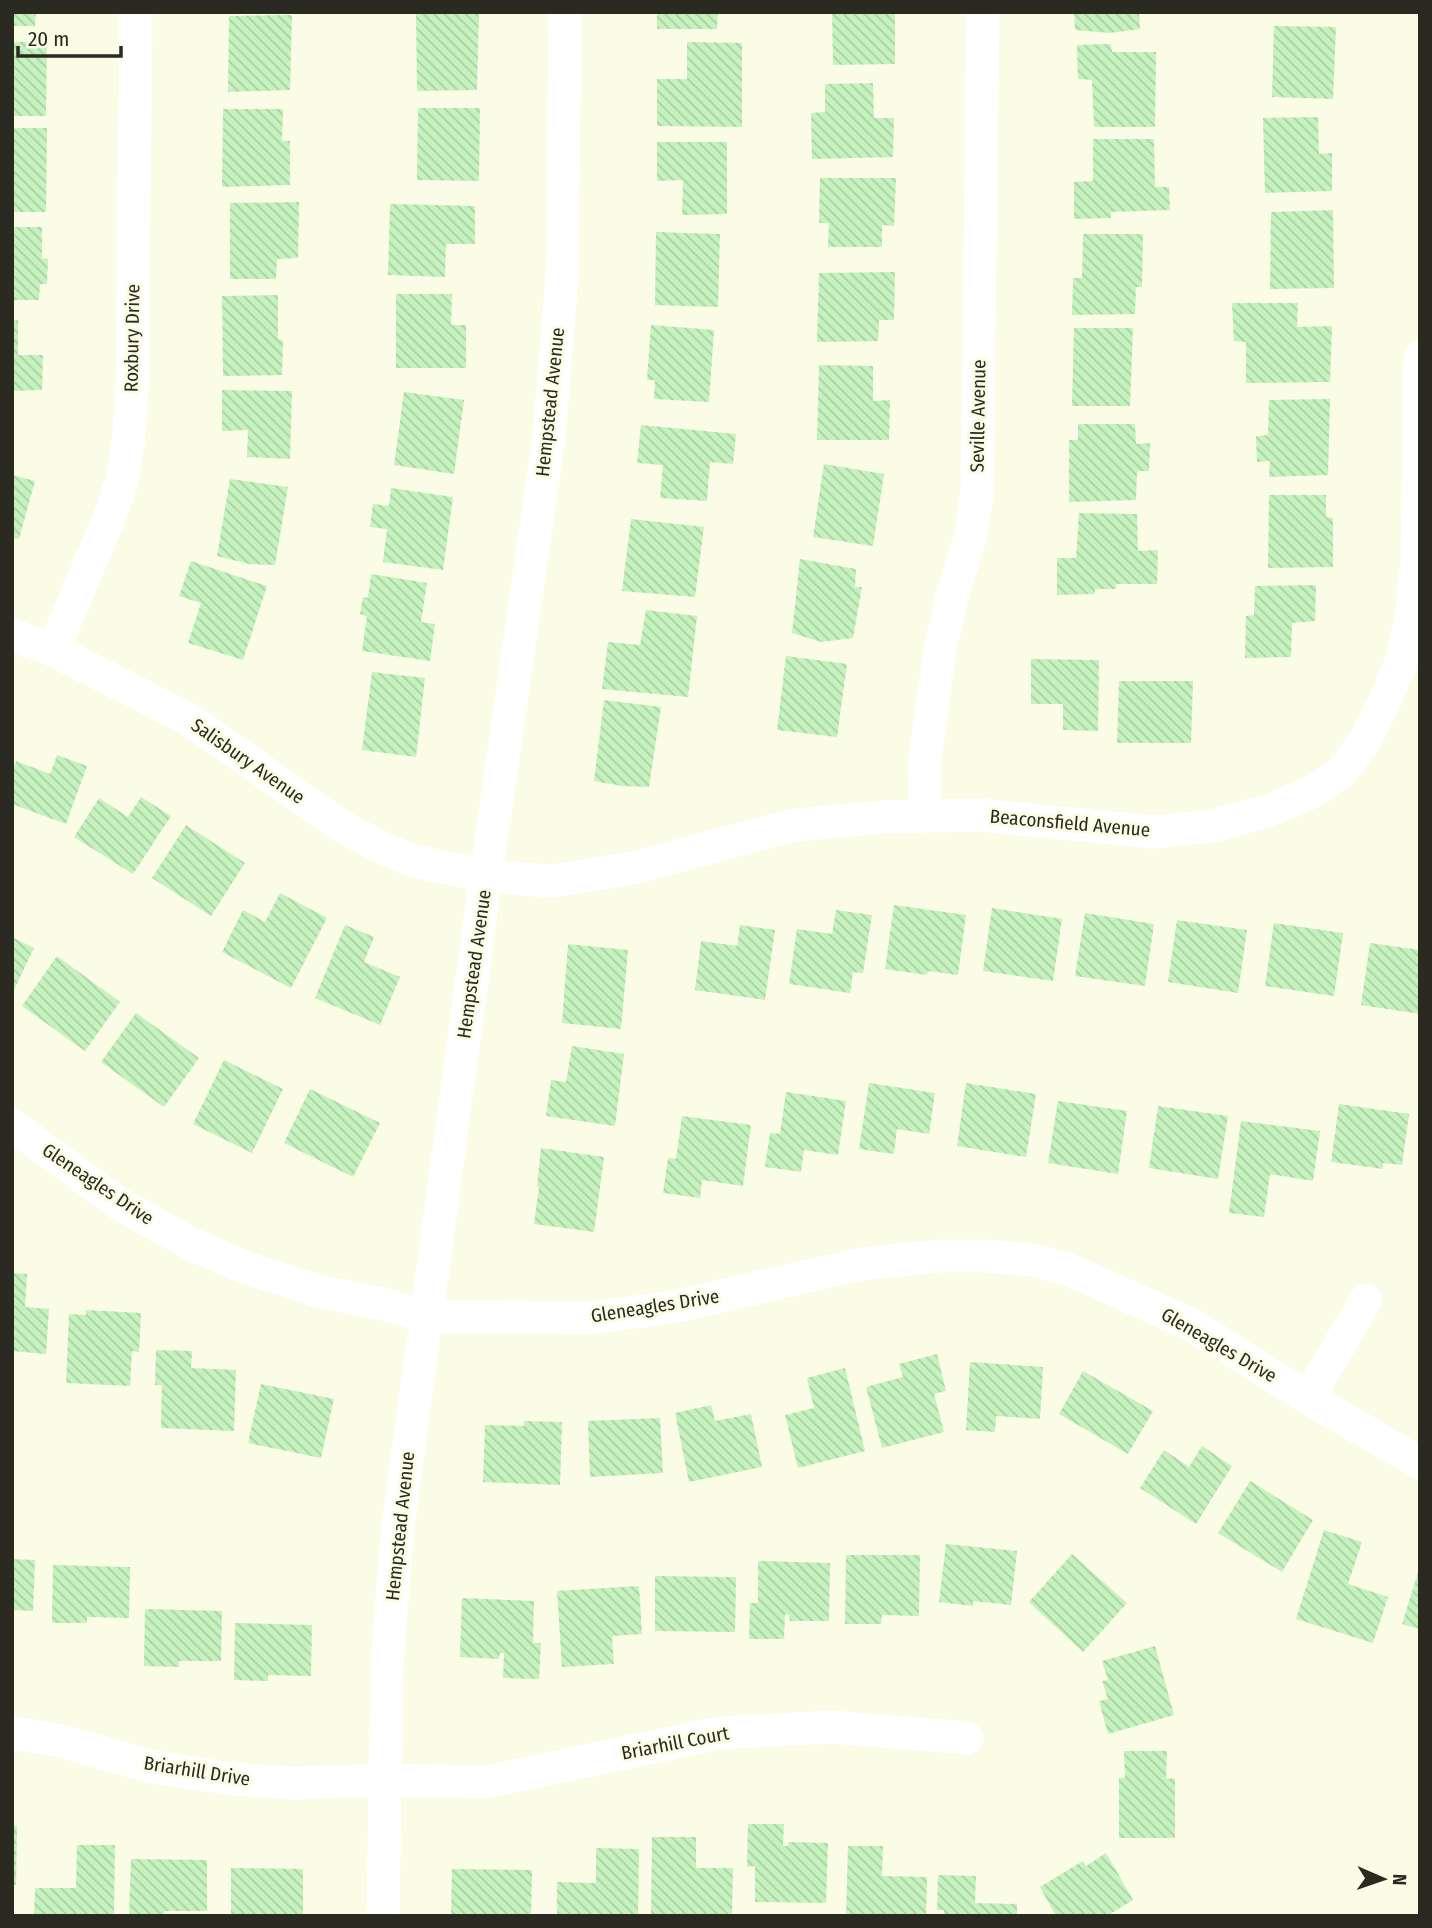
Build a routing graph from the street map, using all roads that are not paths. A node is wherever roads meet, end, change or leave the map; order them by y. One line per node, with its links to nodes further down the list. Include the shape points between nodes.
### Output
1 (136, 12): 6 (street, Roxbury Drive, via 128,444 108,522)
2 (565, 12): 8 (street, Hempstead Avenue, via 562,276 550,423)
3 (983, 12): 7 (street, Seville Avenue, via 977,493 971,535 939,654 925,762)
4 (1420, 357): 7 (street, Beaconsfield Avenue, via 1418,563 1411,617 1402,659 1387,696 1366,739 1342,772 1314,791 1268,811 1213,826 1154,832 979,815)
5 (12, 635): 6 (street, Salisbury Avenue)
6 (53, 650): 8 (street, Salisbury Avenue, via 190,720 341,826 382,848 414,861)
7 (924, 815): 8 (street, Beaconsfield Avenue, via 794,825 633,867 552,881)
8 (486, 876): 11 (street, Hempstead Avenue)
9 (12, 1125): 11 (street, Gleneagles Drive, via 118,1203 193,1245 322,1292)
10 (1366, 1300): 12 (street)
11 (425, 1316): 12 (street, Gleneagles Drive, via 590,1318 673,1307 861,1264 939,1256 1033,1260 1070,1270 1192,1325); 16 (street, Hempstead Avenue, via 397,1534 387,1665)
12 (1308, 1398): 13 (street, Gleneagles Drive)
13 (1420, 1463)
14 (12, 1733): 16 (street, Briarhill Drive, via 57,1740 153,1767 232,1779 294,1783)
15 (967, 1738): 16 (street, Briarhill Court, via 831,1727 719,1733 486,1782)
16 (386, 1780): 17 (street, Hempstead Avenue)
17 (383, 1916)

